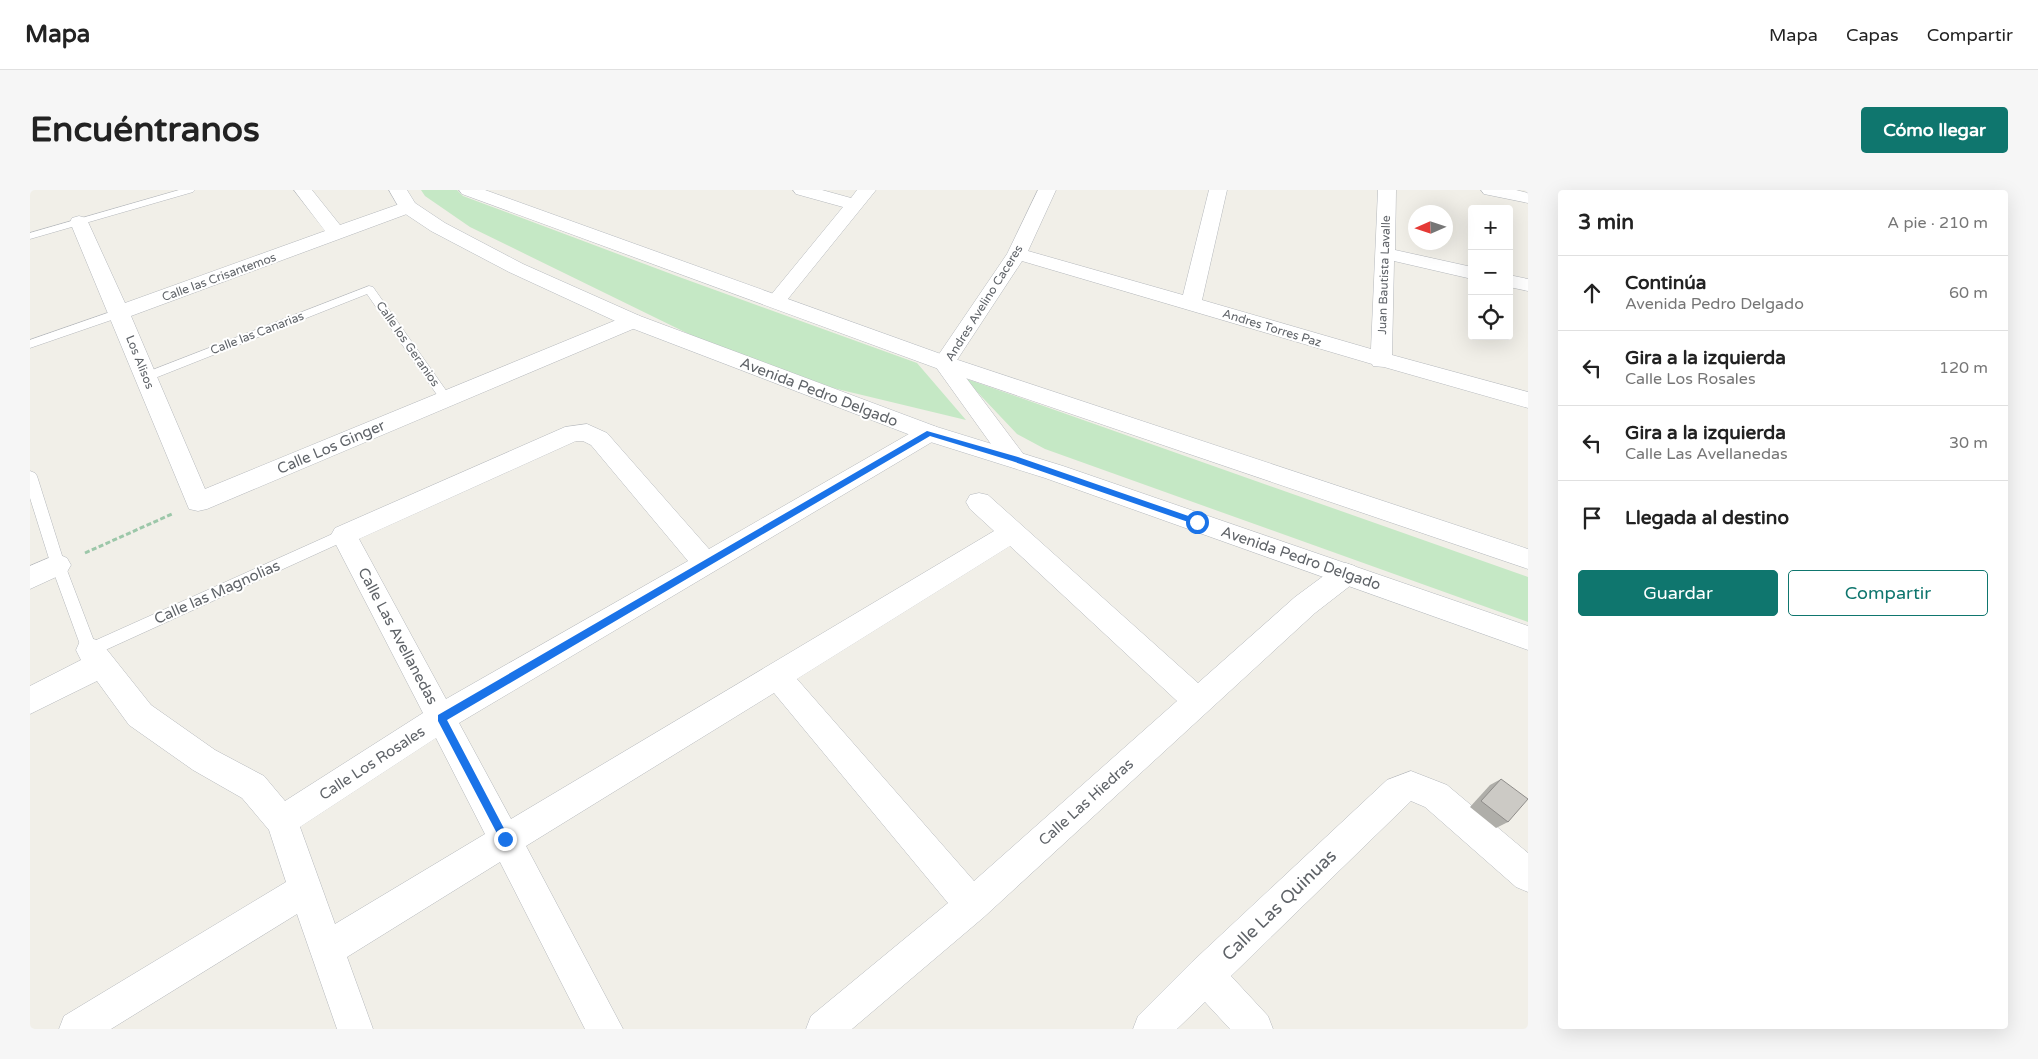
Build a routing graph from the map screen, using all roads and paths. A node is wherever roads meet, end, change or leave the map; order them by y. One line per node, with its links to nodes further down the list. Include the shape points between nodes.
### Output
1 (190, 190): 12 (lane)
2 (303, 190): 13 (street)
3 (468, 190): 21 (street)
4 (802, 190): 9 (street)
5 (1047, 190): 15 (street, Andres Avelino Caceres)
6 (1218, 190): 22 (street)
7 (1387, 190): 16 (street, Juan Bautista Lavalle)
8 (1490, 190): 10 (street)
9 (862, 198): 21 (street)
10 (1528, 198)
11 (403, 199): 13 (street, Calle las Crisantemos); 24 (street, Avenida Pedro Delgado, via 438,227 516,268)
12 (78, 222): 14 (lane); 23 (street, Los Alisos)
13 (337, 234): 23 (street, Calle las Crisantemos)
14 (30, 236)
15 (1017, 254): 22 (street, Andres Torres Paz); 27 (street, Andres Avelino Caceres)
16 (1384, 254): 17 (street); 26 (street, Juan Bautista Lavalle)
17 (1468, 272)
18 (1513, 282): 19 (street)
19 (1528, 285)
20 (369, 289): 28 (lane, Calle las Canarias); 29 (lane, Calle los Geranios)
21 (776, 301): 27 (street)
22 (1191, 303): 26 (street, Andres Torres Paz)
23 (119, 312): 25 (lane, Calle las Crisantemos); 28 (street, Los Alisos)
24 (633, 320): 29 (street, Calle Los Ginger); 31 (street, Avenida Pedro Delgado)
25 (30, 344)
26 (1381, 361): 30 (street, Andres Torres Paz)
27 (944, 363): 32 (street, Andres Avelino Caceres); 38 (street)
28 (146, 377): 34 (street, Los Alisos)
29 (446, 399): 34 (street, Calle Los Ginger)
30 (1528, 400)
31 (929, 433): 32 (street, Avenida Pedro Delgado); 39 (street, Calle Los Rosales)
32 (1015, 459): 41 (street, Avenida Pedro Delgado)
33 (30, 476): 40 (lane)
34 (198, 502): 40 (path)
35 (979, 502): 36 (street)
36 (1012, 532): 45 (street); 47 (street)
37 (344, 535): 39 (street, via 573,433 587,432 599,439); 44 (lane, Calle las Magnolias); 48 (street, Calle Las Avellanedas)
38 (1528, 559)
39 (705, 564): 48 (street, Calle Los Rosales)
40 (58, 565): 42 (street); 44 (lane)
41 (1346, 574): 43 (street, Avenida Pedro Delgado); 47 (street, Calle Las Hiedras, via 1305,605)
42 (30, 578)
43 (1528, 638)
44 (96, 657): 46 (street); 49 (street, via 140,714 204,760 253,787)
45 (778, 677): 50 (street); 53 (street)
46 (30, 701)
47 (1197, 701): 53 (street, Calle Las Hiedras)
48 (442, 718): 49 (street, Calle Los Rosales); 50 (street, Calle Las Avellanedas)
49 (282, 821): 52 (street)
50 (505, 839): 54 (street); 58 (street, Calle Las Avellanedas)
51 (1528, 874): 55 (street, Calle Las Quinuas, via 1436,796 1411,786 1398,791)
52 (306, 889): 54 (street); 56 (street)
53 (972, 905): 59 (street, Calle Las Hiedras)
54 (327, 949): 57 (street)
55 (1205, 975): 60 (street, Calle Las Quinuas); 61 (street)
56 (77, 1029)
57 (356, 1029)
58 (605, 1029)
59 (824, 1029)
60 (1151, 1029)
61 (1255, 1029)

